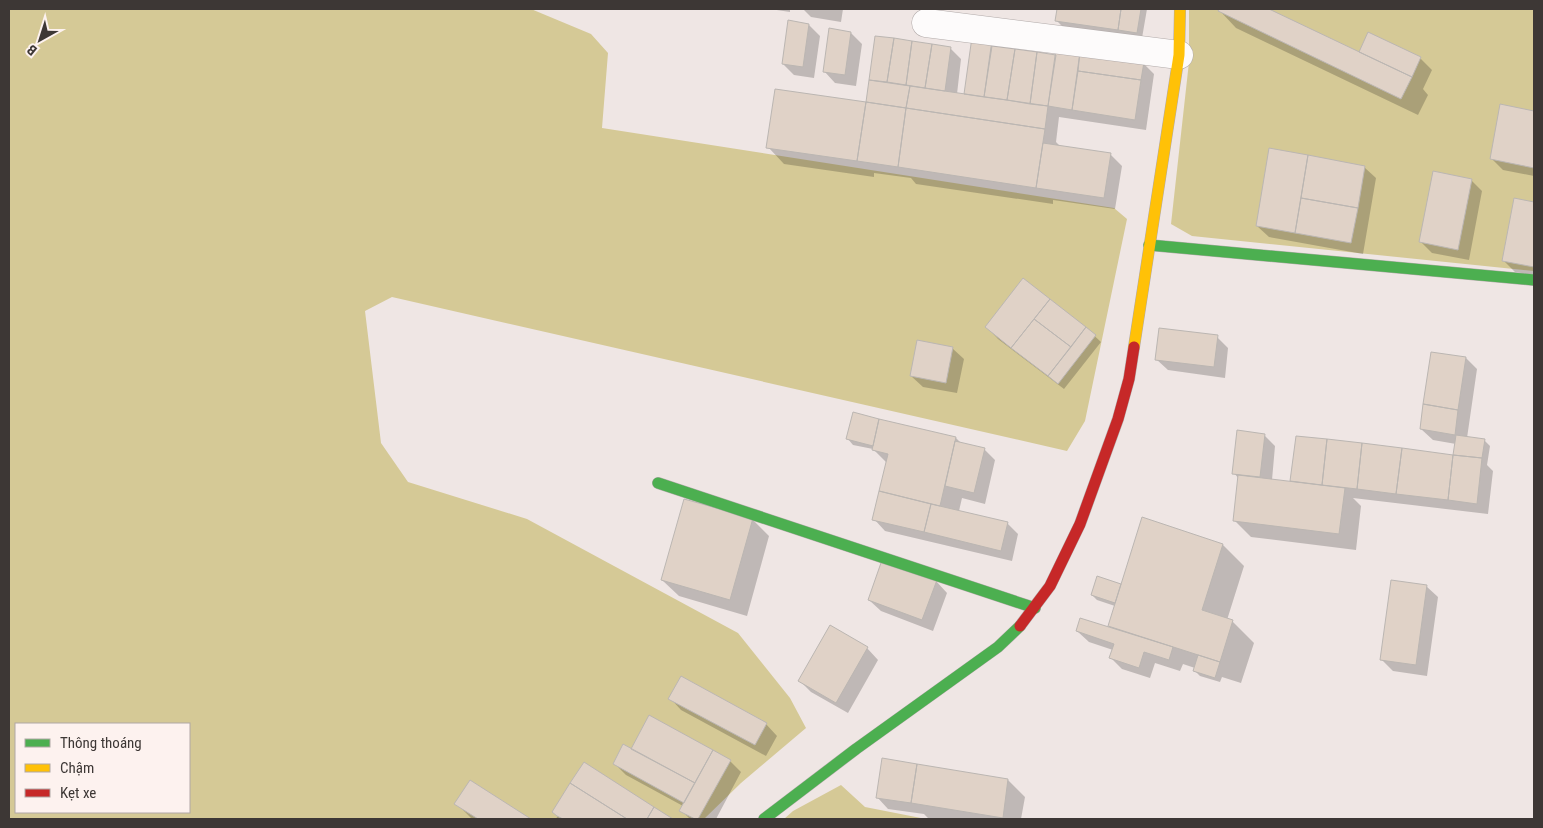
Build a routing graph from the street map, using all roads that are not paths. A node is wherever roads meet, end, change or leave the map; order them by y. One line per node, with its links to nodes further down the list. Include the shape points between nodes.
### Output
1 (1180, 9): 3 (street)
2 (926, 23): 3 (street)
3 (1179, 55): 4 (street)
4 (1149, 245): 5 (street); 7 (street, via 1130,370 1118,418 1080,524 1050,586)
5 (1534, 280)
6 (658, 482): 7 (street)
7 (1035, 608): 8 (street, via 998,647)
8 (764, 819)

